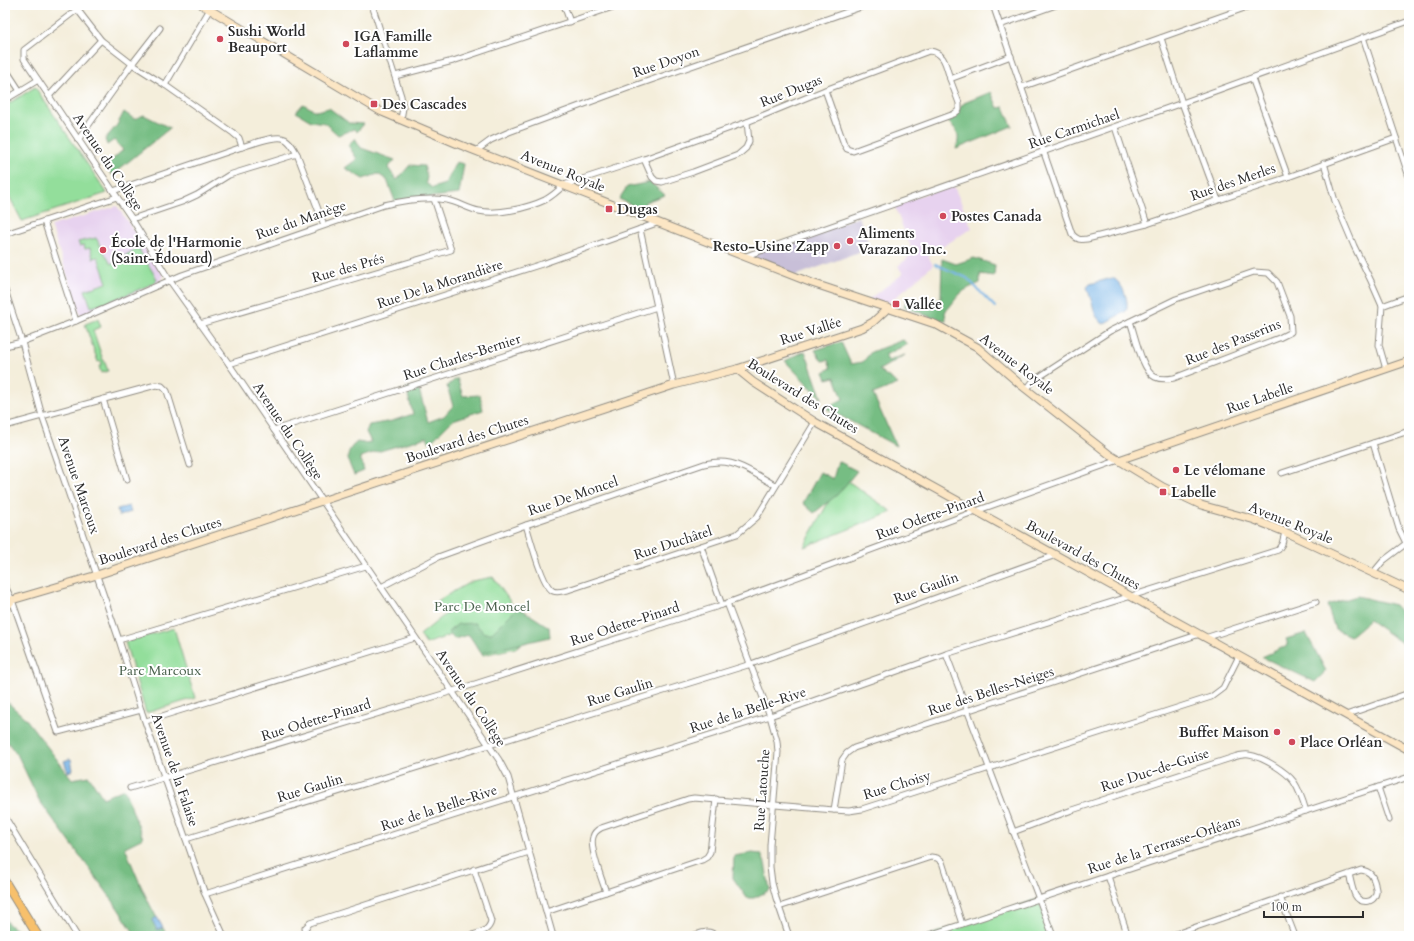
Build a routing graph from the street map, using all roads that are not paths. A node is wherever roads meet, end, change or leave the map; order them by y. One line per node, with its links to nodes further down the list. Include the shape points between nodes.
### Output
1 (83, 5): 10 (street)
2 (202, 5): 11 (street, Avenue Royale)
3 (372, 5): 22 (street)
4 (564, 5): 13 (street)
5 (618, 5): 13 (street)
6 (867, 5): 39 (street, Rue Doyon, via 638,84 509,132)
7 (993, 5): 14 (street)
8 (1056, 5): 14 (street)
9 (1253, 5): 17 (street)
10 (77, 9): 18 (street); 25 (street, Avenue du Collège, via 24,50 24,59)
11 (210, 9): 26 (street); 33 (street, Avenue Royale, via 380,111)
12 (1409, 21): 16 (street, Rue Carmichael)
13 (570, 22): 22 (street, via 453,61)
14 (1000, 25): 19 (street)
15 (160, 28): 20 (street)
16 (1364, 37): 23 (street, Rue Carmichael); 36 (street)
17 (1161, 38): 27 (street); 32 (street)
18 (101, 40): 20 (street); 30 (street)
19 (1011, 56): 24 (street); 27 (street)
20 (132, 64): 26 (street); 37 (street)
21 (5, 68): 29 (street)
22 (395, 76): 33 (street, via 403,108)
23 (1252, 78): 32 (street, Rue Carmichael); 45 (street)
24 (950, 79): 28 (street, Rue Dugas, via 942,56 929,51); 28 (street, Rue Dugas, via 959,103 959,110 954,114 853,151 847,149 844,144)
25 (38, 80): 29 (street); 30 (street, Avenue du Collège)
26 (165, 85): 38 (street, via 233,133 239,138)
27 (1022, 87): 40 (street)
28 (825, 90): 34 (street, Rue Dugas)
29 (20, 91): 31 (street)
30 (49, 96): 37 (street, Avenue du Collège)
31 (5, 100)
32 (1182, 103): 35 (street, Rue Carmichael); 50 (street)
33 (401, 119): 39 (street, Avenue Royale)
34 (746, 122): 42 (street, Rue Dugas); 42 (street, via 749,141 746,148 738,155 693,172 662,182 656,181)
35 (1115, 127): 40 (street, Rue Carmichael); 54 (street)
36 (1396, 138): 43 (street, Rue des Merles); 44 (street)
37 (78, 140): 47 (street, Avenue du Collège)
38 (242, 147): 41 (street, via 276,137 284,138 291,143); 47 (street)
39 (476, 150): 46 (street, Avenue Royale)
40 (1045, 152): 54 (street, Rue des Merles, via 1075,238 1087,239); 58 (street, Rue Carmichael)
41 (297, 154): 51 (street, via 229,175 182,202); 55 (street)
42 (644, 159): 46 (street, Rue Dugas)
43 (1324, 163): 45 (street, Rue des Merles); 62 (street, via 1335,201)
44 (1409, 176)
45 (1288, 177): 50 (street, Rue des Merles)
46 (564, 185): 49 (street, Rue du Manège, via 544,200 521,208 492,213 478,211 449,200); 53 (street, Avenue Royale)
47 (113, 191): 48 (street, Avenue du Collège)
48 (117, 197): 51 (street, Avenue du Collège); 52 (street)
49 (434, 199): 55 (street, Rue du Manège, via 407,200 384,205); 67 (street, Rue des Prés, via 451,250)
50 (1218, 200): 54 (street, Rue des Merles)
51 (132, 219): 59 (street, Avenue du Collège)
52 (44, 221): 57 (street); 65 (street)
53 (657, 222): 56 (street, Rue De la Morandière); 58 (street, Avenue Royale)
54 (1148, 224)
55 (324, 225): 59 (street, Rue du Manège)
56 (640, 229): 63 (street); 71 (street, Rue De la Morandière, via 542,264)
57 (5, 234)
58 (746, 256): 64 (street, Avenue Royale, via 812,283)
59 (170, 281): 65 (street, Rue du Manège); 67 (street, Avenue du Collège)
60 (5, 290): 68 (street, Avenue Marcoux)
61 (1409, 296): 62 (street)
62 (1382, 306): 73 (street, via 1379,345)
63 (657, 307): 74 (street); 80 (street, Rue Charles-Bernier)
64 (888, 308): 72 (street, Rue Vallée, via 862,328); 75 (street, Avenue Royale, via 935,324 977,347)
65 (76, 321): 68 (street, Rue du Manège)
66 (1130, 321): 66 (street, Rue des Passerins, via 1183,297 1254,272 1268,273 1277,282 1290,316 1291,332 1164,380 1155,377 1145,367); 75 (street, Rue des Passerins, via 1110,331 1033,381)
67 (200, 324): 71 (street, Avenue du Collège)
68 (22, 342): 69 (street, Rue du Manège); 77 (street, Avenue Marcoux)
69 (5, 346)
70 (1409, 361): 73 (street, Rue Labelle)
71 (229, 364): 80 (street, Avenue du Collège)
72 (737, 369): 74 (street, Boulevard des Chutes); 78 (street, Boulevard des Chutes, via 752,382)
73 (1386, 369): 83 (street, Rue Labelle)
74 (674, 385): 88 (street, Boulevard des Chutes)
75 (1027, 389): 83 (street, Avenue Royale)
76 (103, 399): 77 (street); 84 (street, via 156,385 162,386 167,391); 86 (street)
77 (42, 416): 79 (street); 97 (street, Avenue Marcoux)
78 (815, 422): 87 (street, Rue Duchâtel); 89 (street, Boulevard des Chutes)
79 (5, 426)
80 (274, 430): 88 (street, Avenue du Collège)
81 (1409, 431): 82 (street)
82 (1373, 443): 85 (street); 92 (street, via 1399,528)
83 (1119, 460): 89 (street, Rue Odette-Pinard); 91 (street, Avenue Royale, via 1163,487 1201,505 1255,520)
84 (190, 465)
85 (1282, 473)
86 (126, 480)
87 (775, 485): 90 (street, Rue De Moncel, via 734,464 704,464); 93 (street, Rue Duchâtel, via 757,517 748,526 737,534)
88 (322, 501): 95 (street, Avenue du Collège); 97 (street, Boulevard des Chutes)
89 (976, 511): 94 (street, Boulevard des Chutes); 104 (street, Rue Odette-Pinard)
90 (526, 525): 93 (street, Rue Duchâtel, via 541,574 551,590 558,592); 99 (street, Rue De Moncel, via 438,557)
91 (1285, 532): 96 (street, Avenue Royale); 101 (street, Rue de la Belle-Rive, via 1278,550)
92 (1408, 542): 96 (street, via 1383,561)
93 (701, 546): 104 (street, Rue Latouche)
94 (1056, 555): 101 (street, Boulevard des Chutes); 111 (street, Rue Gaulin)
95 (366, 566): 99 (street, Avenue du Collège); 108 (street)
96 (1373, 573): 100 (street, Avenue Royale)
97 (97, 575): 102 (street, Boulevard des Chutes); 108 (street, Avenue Marcoux)
98 (5, 586): 102 (street)
99 (381, 587): 107 (street, Avenue du Collège)
100 (1409, 590)
101 (1130, 596): 106 (street, Boulevard des Chutes); 109 (street, Rue de la Belle-Rive)
102 (8, 600): 105 (street); 114 (street, Avenue de la Falaise, via 58,732)
103 (1316, 602): 106 (street, Rue des Belles-Neiges)
104 (725, 604): 111 (street, Rue Latouche); 112 (street, Rue Odette-Pinard)
105 (5, 609)
106 (1202, 636): 110 (street, Boulevard des Chutes); 115 (street, Rue des Belles-Neiges)
107 (415, 638): 112 (street, Avenue du Collège); 118 (street)
108 (119, 640): 114 (street, Avenue Marcoux)
109 (946, 654): 115 (street); 117 (street, Rue de la Belle-Rive)
110 (1239, 656): 116 (street, Boulevard des Chutes); 121 (street, Rue Choisy, via 1223,688 1211,697)
111 (751, 664): 117 (street, Rue Latouche); 119 (street, Rue Gaulin)
112 (453, 691): 119 (street, Avenue du Collège); 123 (street, Rue Odette-Pinard)
113 (1409, 693): 116 (street)
114 (141, 710): 118 (street, Avenue de la Falaise)
115 (968, 711): 121 (street); 129 (street, Rue des Belles-Neiges, via 854,748 847,753 842,760)
116 (1346, 715): 120 (street, Boulevard des Chutes)
117 (770, 716): 126 (street, Rue de la Belle-Rive); 128 (street, Rue Latouche, via 778,741)
118 (146, 720): 123 (street, Avenue de la Falaise)
119 (489, 745): 126 (street, Avenue du Collège, via 508,777); 134 (street, Rue Gaulin)
120 (1409, 750)
121 (989, 768): 129 (street, Rue Choisy, via 862,809); 133 (street)
122 (1409, 777): 124 (street, Rue de la Terrasse-Orléans)
123 (165, 778): 125 (street, Rue Odette-Pinard); 134 (street, Avenue de la Falaise)
124 (1378, 787): 130 (street, Rue de la Terrasse-Orléans); 132 (street)
125 (130, 788)
126 (513, 797): 135 (street, Avenue du Collège); 141 (street, Rue de la Belle-Rive)
127 (716, 799): 128 (street, Rue Choisy); 140 (street, via 710,852 707,857); 140 (street, Rue Choisy, via 688,798 595,832 592,846)
128 (773, 804): 129 (street, Rue Choisy); 144 (street, Rue Latouche, via 770,866)
129 (834, 810)
130 (1306, 811): 133 (street, Rue Duc-de-Guise, via 1302,796 1288,775 1257,757 1242,755 1072,810); 138 (street, Rue de la Terrasse-Orléans)
131 (5, 817): 148 (street)
132 (1389, 820)
133 (1013, 832): 143 (street)
134 (186, 839): 141 (street, Avenue de la Falaise)
135 (529, 852): 136 (street); 145 (street, Avenue du Collège)
136 (474, 869): 150 (street, via 310,923 305,928); 151 (street, via 491,921 487,930)
137 (1349, 874): 137 (street, via 1361,870 1369,873 1373,877 1377,892 1374,898 1367,902 1358,899); 142 (street)
138 (1108, 876): 143 (street, Rue de la Terrasse-Orléans); 158 (street)
139 (5, 882): 147 (main road)
140 (606, 892): 145 (street)
141 (205, 894): 149 (street, Avenue de la Falaise)
142 (1280, 897): 159 (street); 160 (street)
143 (1038, 898): 146 (street, Rue de la Terrasse-Orléans); 157 (street)
144 (779, 907): 146 (street, via 931,857 942,862); 155 (street, Rue Latouche)
145 (546, 912): 152 (street, Avenue du Collège)
146 (962, 924): 156 (street, Rue de la Terrasse-Orléans)
147 (38, 936)
148 (77, 936)
149 (224, 936)
150 (306, 936)
151 (469, 936)
152 (553, 936)
153 (692, 936): 154 (street, via 705,932 712,932)
154 (716, 936)
155 (789, 936)
156 (926, 936)
157 (1053, 936)
158 (1128, 936)
159 (1170, 936)
160 (1295, 936)

